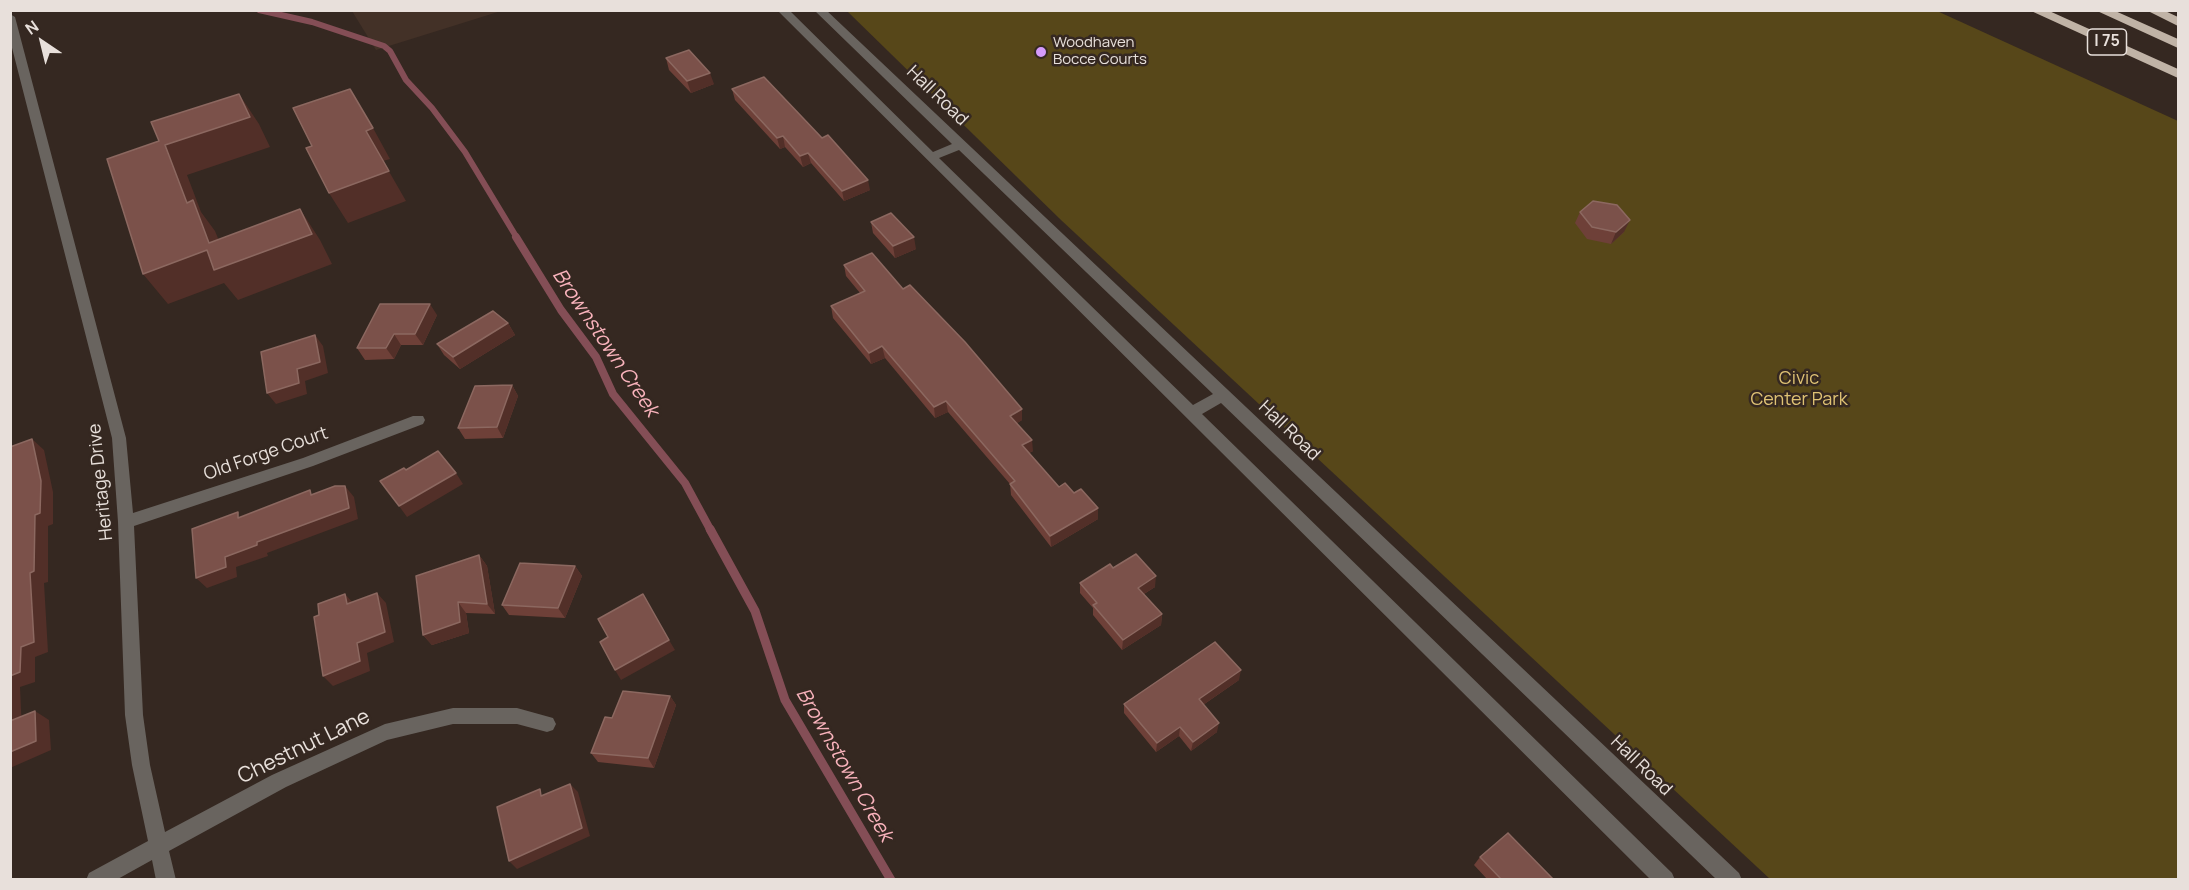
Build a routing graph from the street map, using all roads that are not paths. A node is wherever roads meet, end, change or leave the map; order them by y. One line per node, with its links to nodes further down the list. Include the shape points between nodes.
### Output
1 (783, 10): 11 (street)
2 (819, 10): 10 (street, Hall Road)
3 (2035, 10): 9 (highway, I 75)
4 (2101, 10): 8 (highway, I 75)
5 (2152, 10): 7 (highway)
6 (10, 18): 15 (street, Heritage Drive, via 119,438)
7 (2178, 22)
8 (2178, 44)
9 (2178, 74)
10 (960, 145): 11 (street); 12 (street, Hall Road)
11 (931, 157): 13 (street)
12 (1223, 394): 13 (street); 21 (street, Hall Road)
13 (1191, 413): 20 (street)
14 (418, 420): 15 (street, Old Forge Court, via 308,462)
15 (126, 522): 17 (street, Heritage Drive, via 134,715)
16 (548, 724): 17 (street, Chestnut Lane, via 517,716 453,716 385,732 279,781)
17 (158, 847): 18 (street, Chestnut Lane); 19 (street, Heritage Drive)
18 (96, 879)
19 (166, 879)
20 (1665, 879)
21 (1732, 879)

